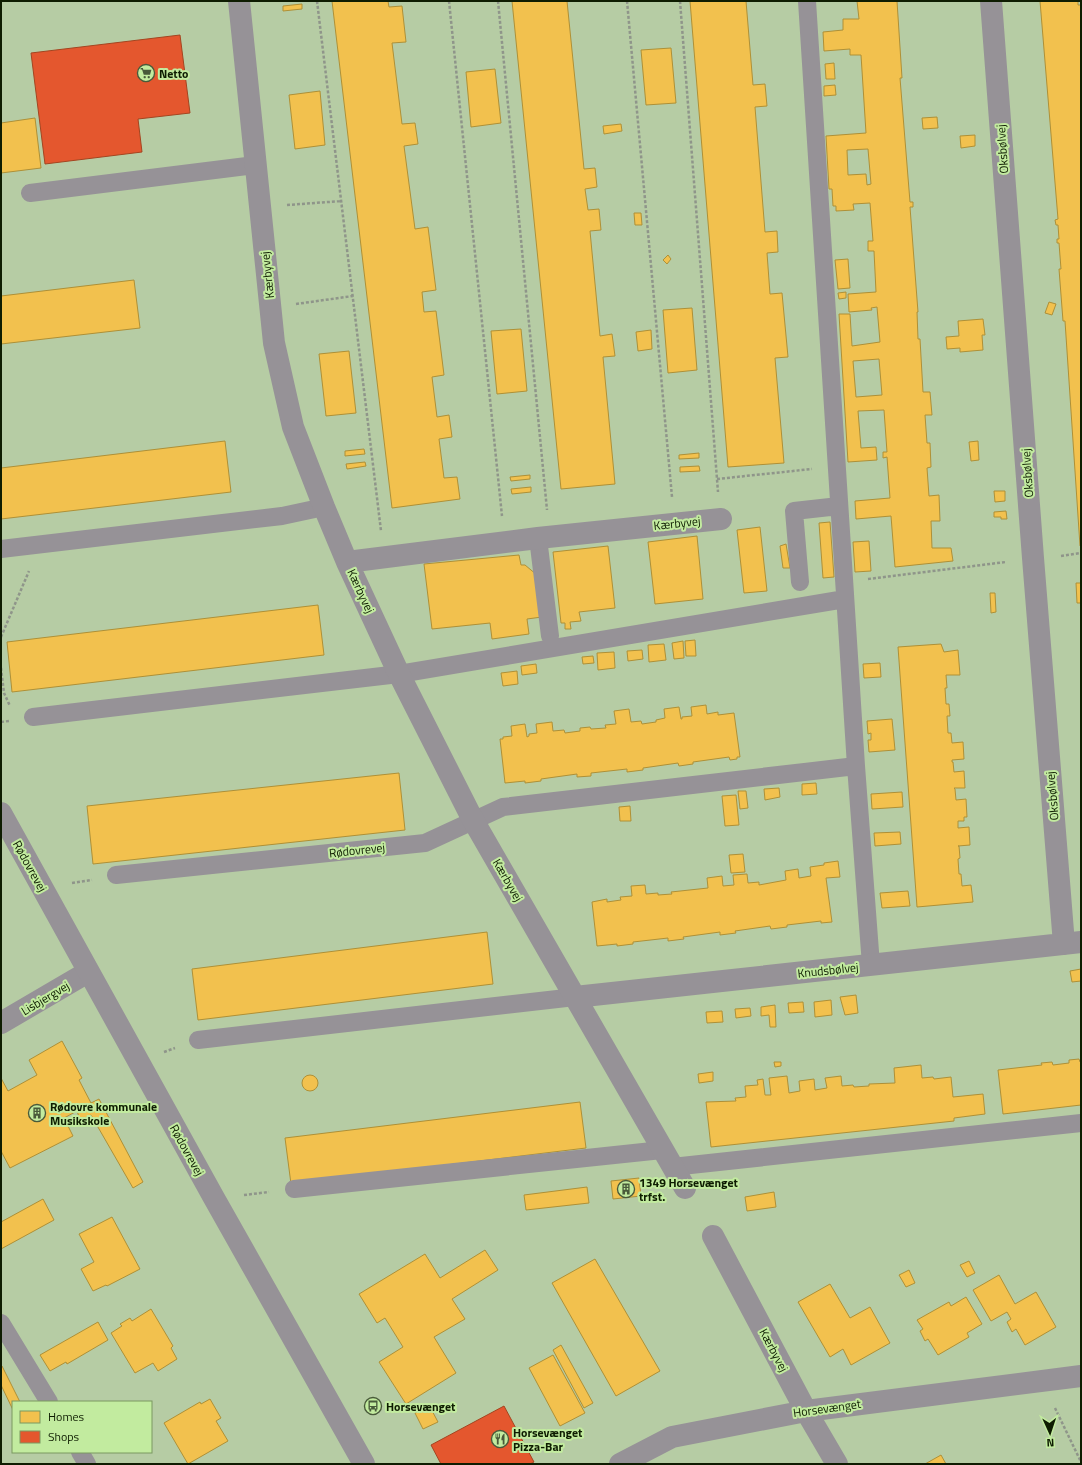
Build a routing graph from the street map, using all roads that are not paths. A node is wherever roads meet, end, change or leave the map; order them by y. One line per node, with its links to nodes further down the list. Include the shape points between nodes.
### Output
1 (238, 1): 4 (street, Kærbyvej)
2 (807, 1): 6 (lane)
3 (991, 1): 21 (street, Oksbølvej, via 1033,558)
4 (255, 165): 5 (lane); 7 (street, Kærbyvej, via 274,343 293,426)
5 (30, 193)
6 (839, 506): 12 (lane, via 794,511); 13 (lane)
7 (324, 507): 10 (lane, via 282,516); 11 (street, Kærbyvej)
8 (721, 519): 9 (street, Kærbyvej)
9 (544, 537): 11 (street, Kærbyvej); 14 (lane)
10 (1, 549)
11 (347, 562): 15 (street, Kærbyvej)
12 (800, 582)
13 (845, 591): 15 (lane); 17 (lane)
14 (550, 636)
15 (399, 674): 16 (lane); 19 (street, Kærbyvej)
16 (33, 717)
17 (856, 766): 19 (lane, Rødovrevej, via 503,807); 22 (lane)
18 (1, 813): 23 (street, Rødovrevej)
19 (473, 820): 20 (lane, Rødovrevej, via 425,843); 24 (street, Kærbyvej)
20 (116, 875)
21 (1073, 943): 22 (street, Knudsbølvej)
22 (871, 965): 24 (street, Knudsbølvej)
23 (88, 972): 25 (street, Lisbjergvej); 38 (street, Rødovrevej)
24 (575, 997): 26 (lane); 28 (street, Kærbyvej)
25 (1, 1023)
26 (198, 1040)
27 (1081, 1123): 28 (lane)
28 (667, 1158): 29 (street, Kærbyvej); 30 (lane)
29 (685, 1188)
30 (294, 1189)
31 (713, 1236): 35 (street, Kærbyvej)
32 (1, 1323): 34 (lane)
33 (1081, 1376): 35 (street, Horsevænget)
34 (48, 1401)
35 (806, 1410): 39 (street, Horsevænget, via 672,1437); 40 (street, Kærbyvej)
36 (81, 1453): 37 (lane)
37 (87, 1464)
38 (364, 1464)
39 (620, 1464)
40 (837, 1464)

